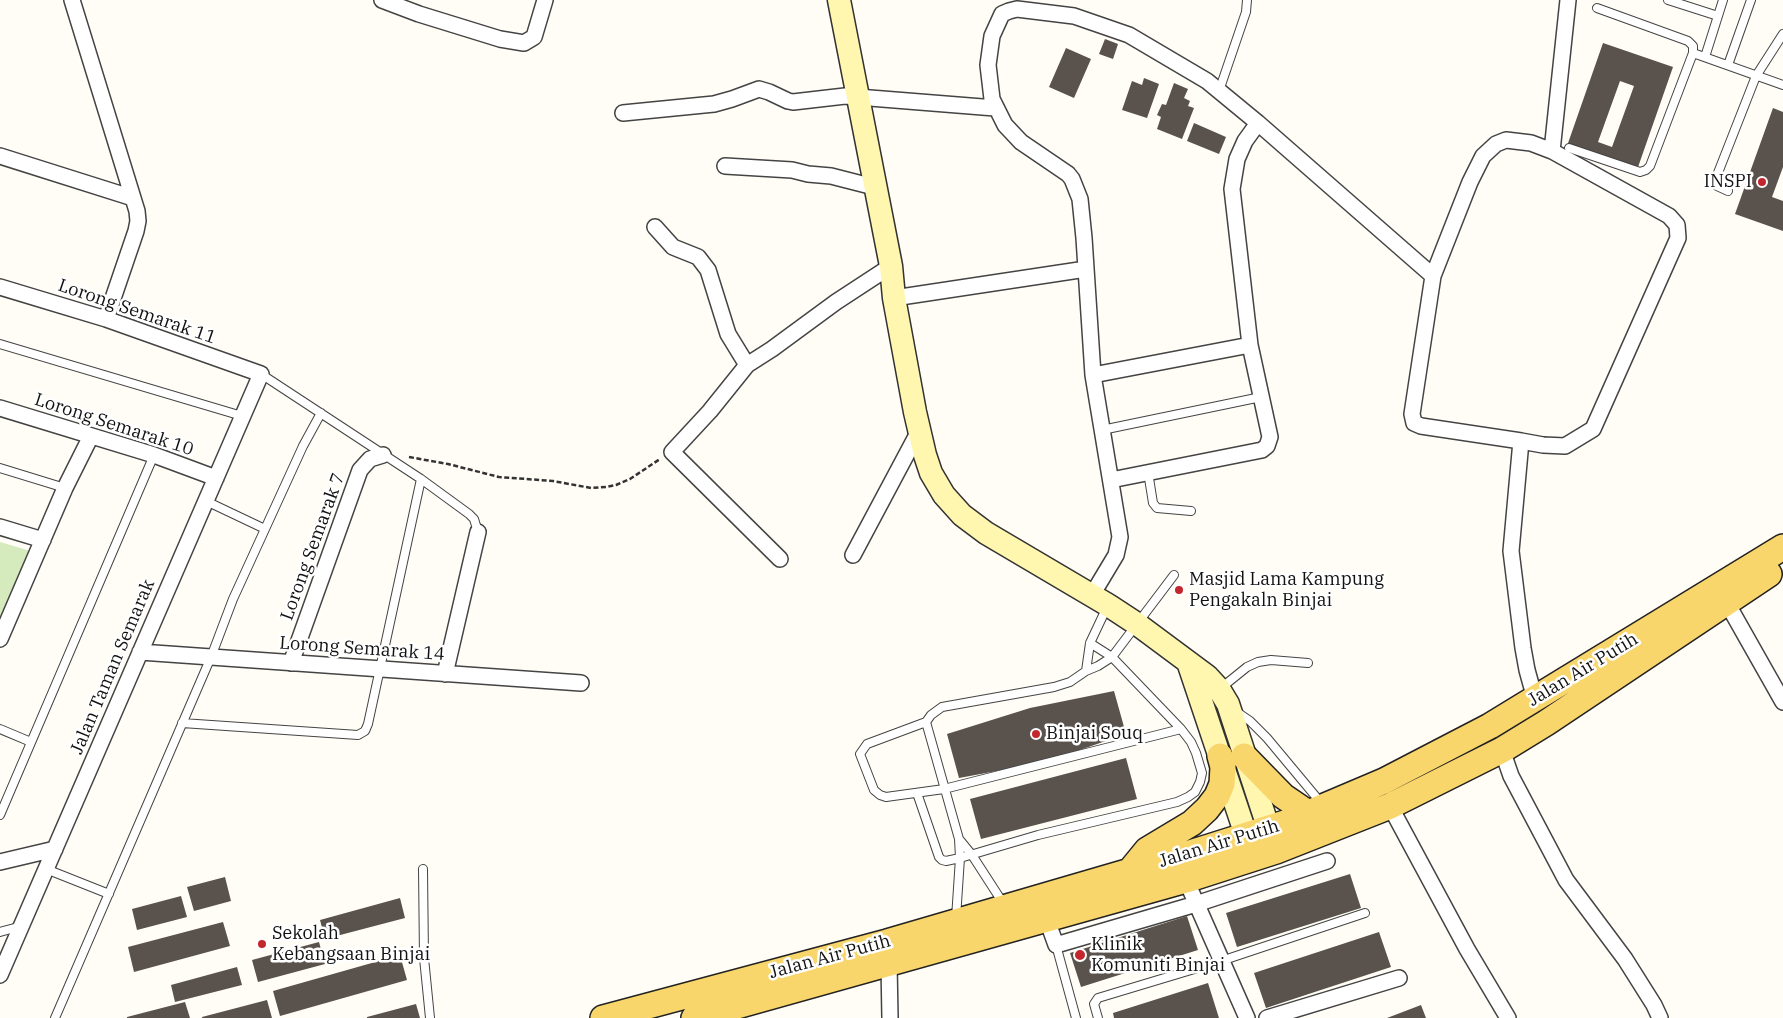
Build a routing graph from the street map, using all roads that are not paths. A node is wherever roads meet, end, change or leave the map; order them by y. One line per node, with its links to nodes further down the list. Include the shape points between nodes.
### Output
1 (72, 0): 29 (street)
2 (382, 0): 3 (street, via 500,39 524,43 534,37)
3 (545, 0)
4 (839, 0): 19 (street)
5 (1246, 0): 18 (lane, via 1245,17)
6 (1668, 0): 11 (lane)
7 (1723, 0): 11 (lane)
8 (1751, 0): 15 (lane)
9 (1566, 2): 24 (street)
10 (1597, 8): 13 (lane, via 1688,41 1693,46)
11 (1718, 16): 14 (lane)
12 (1783, 34): 16 (lane)
13 (1693, 53): 14 (lane); 23 (lane, via 1646,170 1640,172)
14 (1704, 57): 15 (lane)
15 (1728, 65): 16 (lane)
16 (1756, 76): 17 (lane); 28 (lane, via 1714,183)
17 (1783, 85)
18 (1219, 91): 20 (street, via 1129,35 1074,16 1017,9 1002,14 992,36 988,65); 22 (street)
19 (857, 97): 20 (street); 21 (street, via 793,102 759,90 714,104); 27 (street)
20 (995, 108): 32 (street, via 1021,142 1072,179 1080,199)
21 (623, 113)
22 (1258, 123): 33 (street); 38 (street, via 1237,159 1232,189)
23 (1569, 148)
24 (1552, 151): 33 (street, via 1506,140 1483,156); 49 (street, via 1669,216 1677,225 1678,238 1593,430 1565,446)
25 (0, 156): 29 (street)
26 (725, 166): 27 (street, via 792,170)
27 (874, 187): 31 (street)
28 (1728, 191)
29 (133, 198): 36 (street, via 138,221 136,230)
30 (655, 227): 39 (street, via 673,247 698,257 708,270 728,334)
31 (891, 266): 35 (street); 39 (street)
32 (1086, 269): 35 (street); 41 (street)
33 (1433, 276): 49 (street, via 1412,414 1414,422 1421,426)
34 (0, 287): 36 (street, Lorong Semarak 11)
35 (894, 298): 47 (street)
36 (106, 319): 40 (street, Lorong Semarak 11)
37 (0, 344): 45 (lane)
38 (1250, 345): 41 (street); 42 (street)
39 (747, 364): 66 (street, via 672,452)
40 (261, 374): 44 (lane); 45 (street, Jalan Taman Semarak)
41 (1092, 375): 46 (street)
42 (1261, 396): 46 (lane); 53 (street, via 1270,437 1262,450)
43 (0, 408): 48 (street, Lorong Semarak 10)
44 (321, 413): 50 (lane); 61 (lane)
45 (242, 416): 54 (street, Jalan Taman Semarak)
46 (1102, 430): 56 (street)
47 (919, 431): 65 (street); 69 (street, via 931,473 944,496 962,514 986,533)
48 (91, 436): 51 (street, Lorong Semarak 10); 57 (street)
49 (1521, 441): 85 (street, via 1511,551 1523,648)
50 (383, 454): 55 (lane); 78 (street, Lorong Semarak 7, via 370,459 360,470)
51 (154, 455): 54 (street, Lorong Semarak 10); 91 (lane)
52 (0, 468): 57 (lane)
53 (1148, 472): 56 (street); 59 (lane, via 1153,503 1157,508)
54 (216, 478): 58 (street, Jalan Taman Semarak)
55 (421, 479): 62 (lane, via 469,514); 80 (lane)
56 (1111, 480): 69 (street, via 1120,537)
57 (66, 488): 63 (street)
58 (206, 501): 61 (lane); 74 (street, Jalan Taman Semarak)
59 (1191, 511)
60 (0, 527): 63 (street)
61 (265, 529): 75 (lane)
62 (478, 532): 82 (street)
63 (43, 540): 72 (street)
64 (1783, 547): 85 (main road, Jalan Air Putih)
65 (853, 555)
66 (780, 559)
67 (1783, 564): 70 (main road, Jalan Air Putih)
68 (1174, 574): 71 (lane)
69 (1100, 600): 71 (street); 73 (lane)
70 (1727, 603): 86 (street); 92 (main road, Jalan Air Putih)
71 (1136, 624): 76 (lane); 77 (street)
72 (0, 640)
73 (1090, 642): 76 (lane); 81 (lane)
74 (140, 652): 75 (street, Lorong Semarak 14); 102 (street, Jalan Taman Semarak)
75 (211, 657): 78 (street, Lorong Semarak 14); 88 (lane)
76 (1112, 657): 81 (lane); 90 (lane)
77 (1188, 662): 84 (street, via 1207,676); 93 (street)
78 (291, 663): 80 (street, Lorong Semarak 14)
79 (1308, 663): 84 (lane, via 1258,662 1247,667)
80 (380, 669): 82 (street, Lorong Semarak 14); 88 (lane, via 368,724 358,735)
81 (1086, 671): 87 (lane, via 1070,682 1054,687 942,707)
82 (445, 674): 83 (street, Lorong Semarak 14)
83 (581, 684)
84 (1223, 697): 94 (street); 98 (lane, via 1267,738)
85 (1535, 699): 98 (main road, Jalan Air Putih, via 1384,781)
86 (1783, 702)
87 (926, 722): 95 (lane); 96 (lane, via 867,744 860,754 874,790 880,795)
88 (182, 723): 111 (lane)
89 (0, 729): 91 (lane)
90 (1181, 729): 95 (lane); 103 (lane, via 1191,742 1202,773 1195,792 1188,797)
91 (31, 742): 99 (lane)
92 (1502, 750): 97 (main road, Jalan Air Putih); 135 (street, via 1511,776 1566,880 1624,959)
93 (1220, 756): 101 (street); 109 (main road, via 1222,784 1207,809 1192,823 1147,850)
94 (1244, 756): 98 (main road, via 1283,796); 101 (street)
95 (944, 789): 96 (lane); 100 (lane)
96 (917, 793): 104 (lane, via 939,857 946,861)
97 (1390, 806): 101 (main road, Jalan Air Putih); 134 (street)
98 (1316, 810): 101 (main road, Jalan Air Putih)
99 (0, 815)
100 (959, 839): 103 (lane); 104 (lane)
101 (1261, 843): 109 (main road, Jalan Air Putih); 110 (main road, Jalan Air Putih)
102 (55, 849): 106 (street); 107 (street, Jalan Taman Semarak)
103 (972, 855): 104 (lane); 113 (lane)
104 (960, 858): 116 (lane)
105 (1327, 861): 112 (street)
106 (0, 862)
107 (46, 868): 111 (lane); 117 (street, Jalan Taman Semarak)
108 (423, 870): 127 (lane, via 424,958)
109 (1129, 872): 113 (main road, Jalan Air Putih)
110 (1186, 880): 112 (street); 115 (main road, Jalan Air Putih)
111 (109, 894): 126 (lane)
112 (1196, 904): 119 (street); 120 (street)
113 (1006, 908): 116 (main road, Jalan Air Putih)
114 (1365, 913): 120 (lane)
115 (1048, 920): 119 (street); 121 (main road, Jalan Air Putih)
116 (956, 922): 124 (main road, Jalan Air Putih)
117 (22, 926): 118 (lane); 122 (street, Jalan Taman Semarak)
118 (0, 932)
119 (1056, 945): 130 (lane)
120 (1221, 961): 131 (lane, via 1098,998 1094,1004); 132 (street)
121 (889, 964): 125 (main road, Jalan Air Putih); 129 (street)
122 (0, 975)
123 (1399, 978): 133 (street)
124 (710, 990): 125 (street); 128 (main road, Jalan Air Putih)
125 (704, 1017)
126 (55, 1018)
127 (430, 1018)
128 (603, 1018)
129 (890, 1018)
130 (1076, 1018)
131 (1098, 1018)
132 (1247, 1018)
133 (1267, 1018)
134 (1508, 1018)
135 (1660, 1018)

